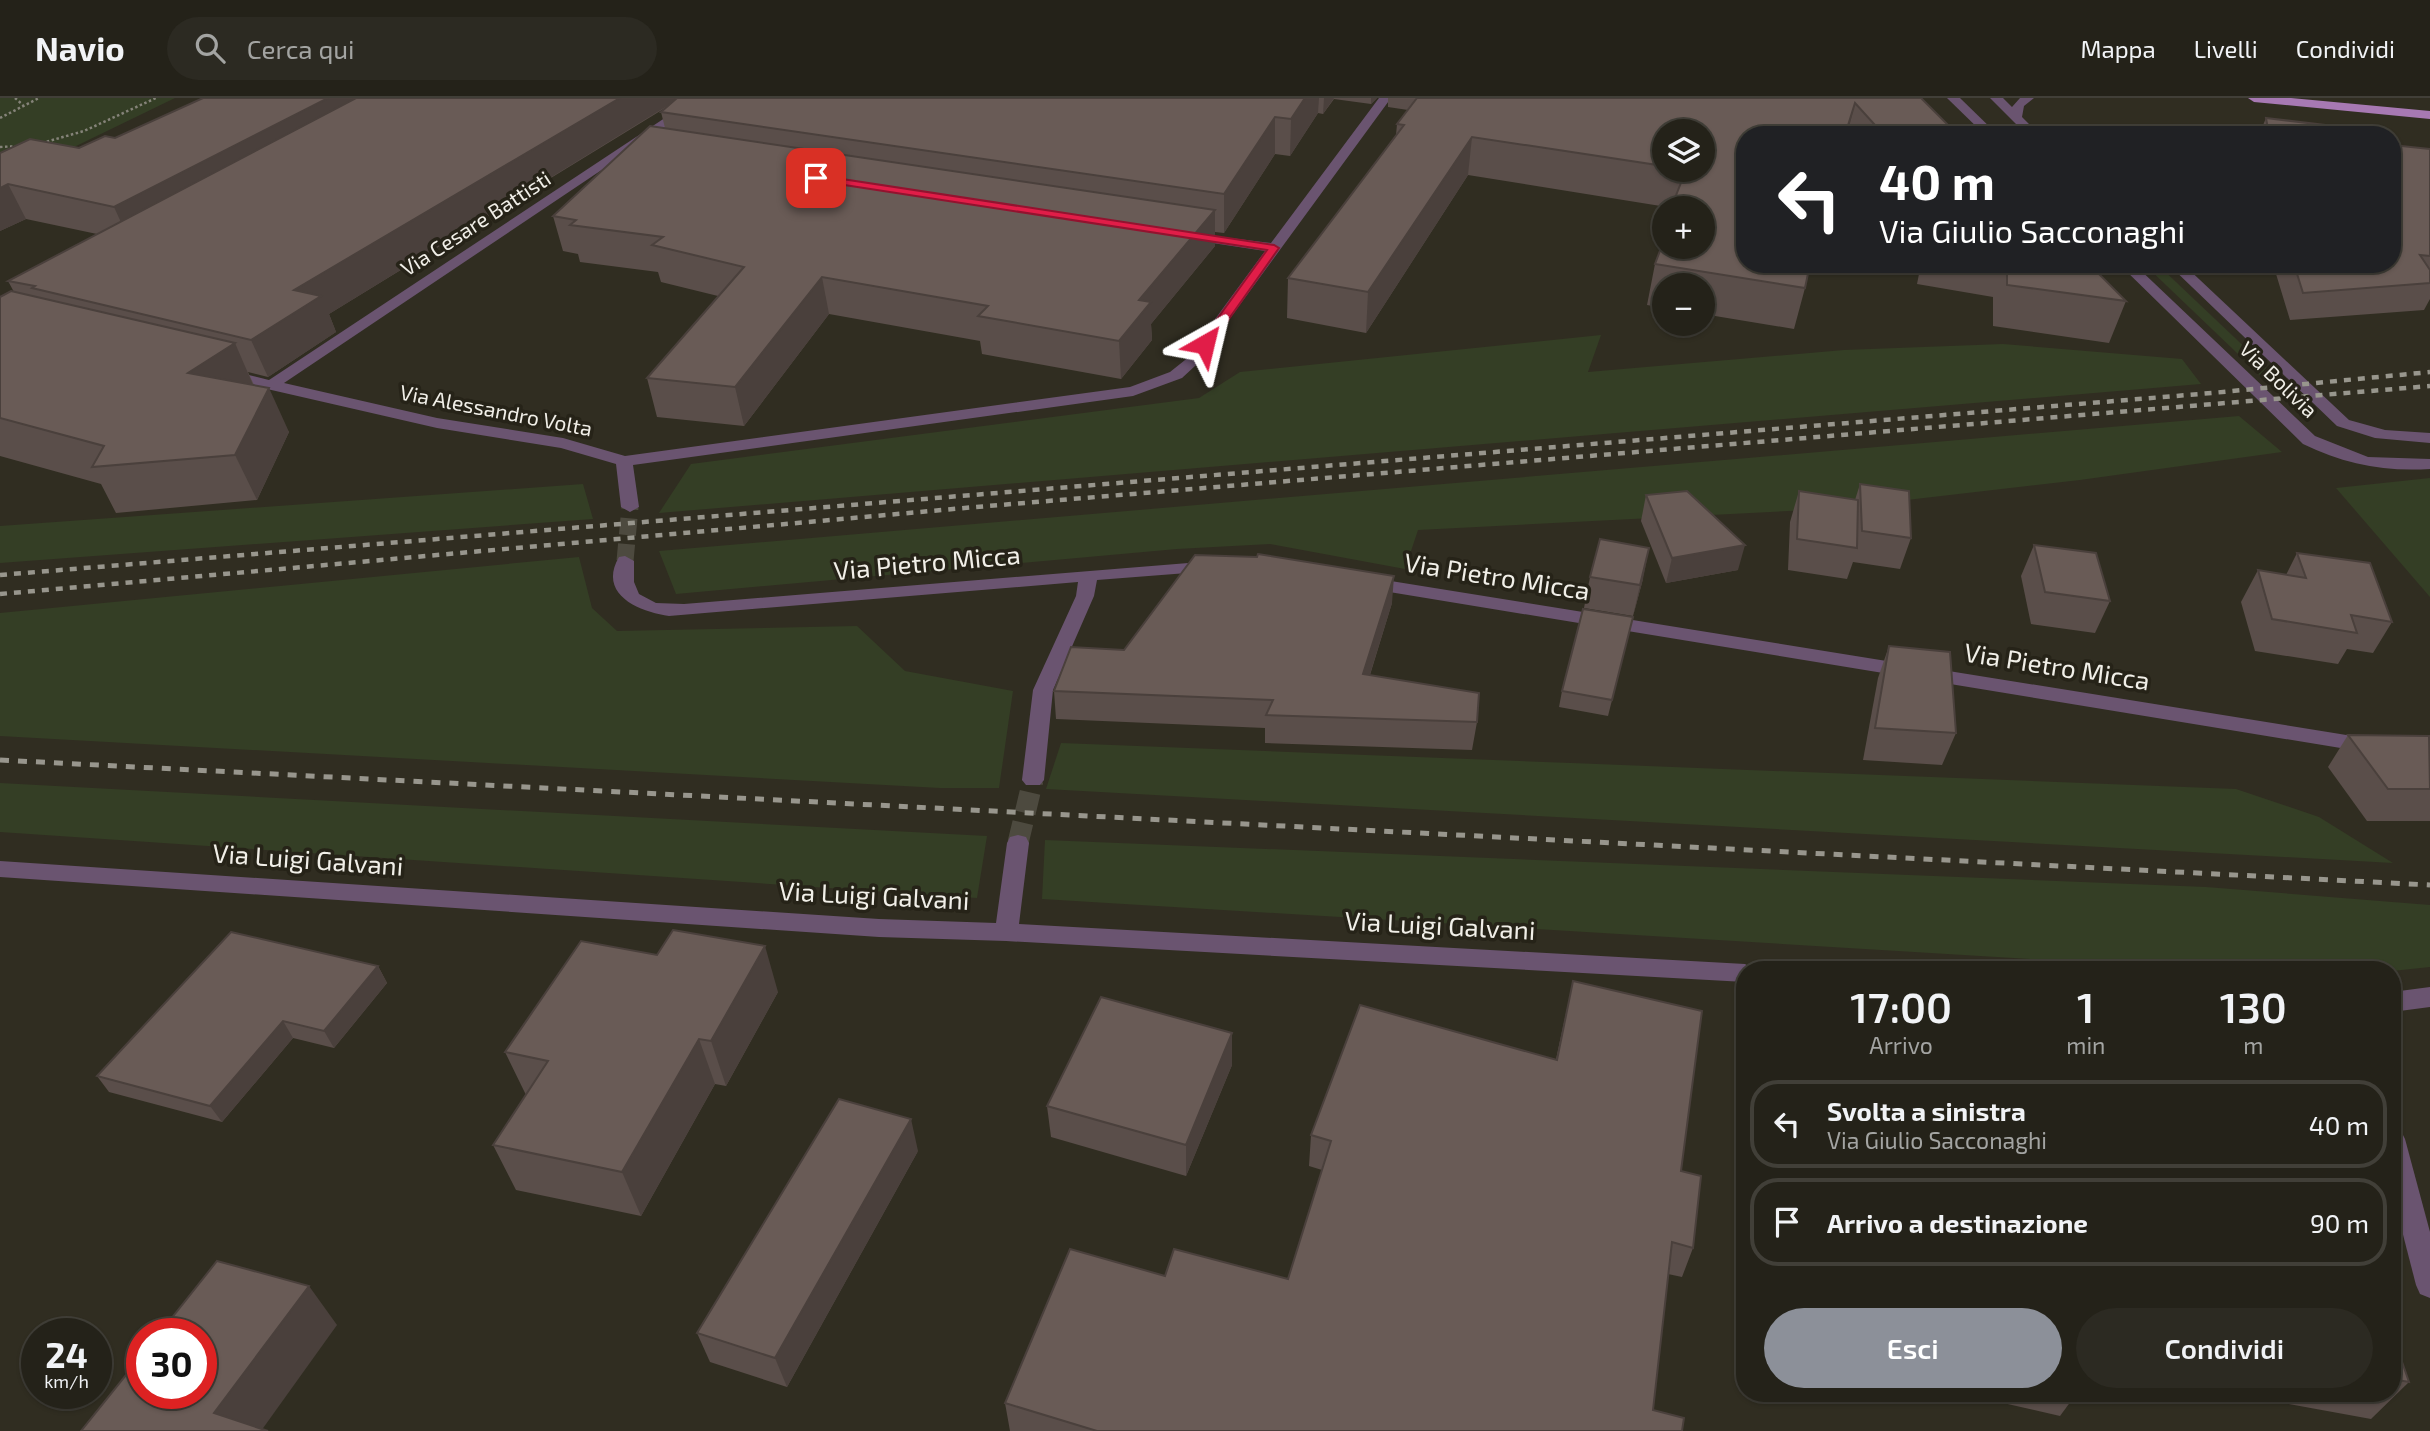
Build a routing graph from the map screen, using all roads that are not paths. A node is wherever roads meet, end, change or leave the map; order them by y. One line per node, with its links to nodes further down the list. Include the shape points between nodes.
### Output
1 (704, 98): 16 (street, Via Cesare Battisti, via 634,150)
2 (1385, 98): 12 (street, Via Alessandro Volta)
3 (1953, 98): 9 (street)
4 (1996, 98): 8 (street)
5 (2028, 98): 8 (street, via 2018,104)
6 (2254, 98): 7 (main road)
7 (2430, 115)
8 (2016, 118): 10 (street)
9 (1983, 126)
10 (2024, 126)
11 (1178, 233): 12 (street)
12 (1274, 248): 18 (street, Via Alessandro Volta, via 1190,363 1157,384 1111,395)
13 (2135, 273): 19 (street, Via Bolivia, via 2309,440 2371,464)
14 (2185, 273): 17 (street, Via Bolivia, via 2343,423 2391,437)
15 (206, 369): 16 (street, Via Alessandro Volta)
16 (271, 385): 18 (street, Via Alessandro Volta, via 437,423 563,443)
17 (2430, 438)
18 (624, 461): 20 (street)
19 (2430, 464)
20 (630, 507)
21 (625, 561): 23 (street, Via Pietro Micca, via 623,581 630,597 646,606 674,609)
22 (1228, 565): 23 (street, Via Pietro Micca)
23 (1089, 573): 26 (street, via 1085,596 1043,690)
24 (1342, 579): 25 (street, Via Pietro Micca)
25 (2392, 749)
26 (1032, 780)
27 (1018, 843): 29 (street)
28 (0, 869): 29 (street, Via Luigi Galvani, via 879,928)
29 (1006, 932): 30 (street, Via Luigi Galvani)
30 (1736, 973)
31 (2430, 997): 32 (street)
32 (2401, 1001)
33 (2401, 1174): 34 (street)
34 (2430, 1285)

